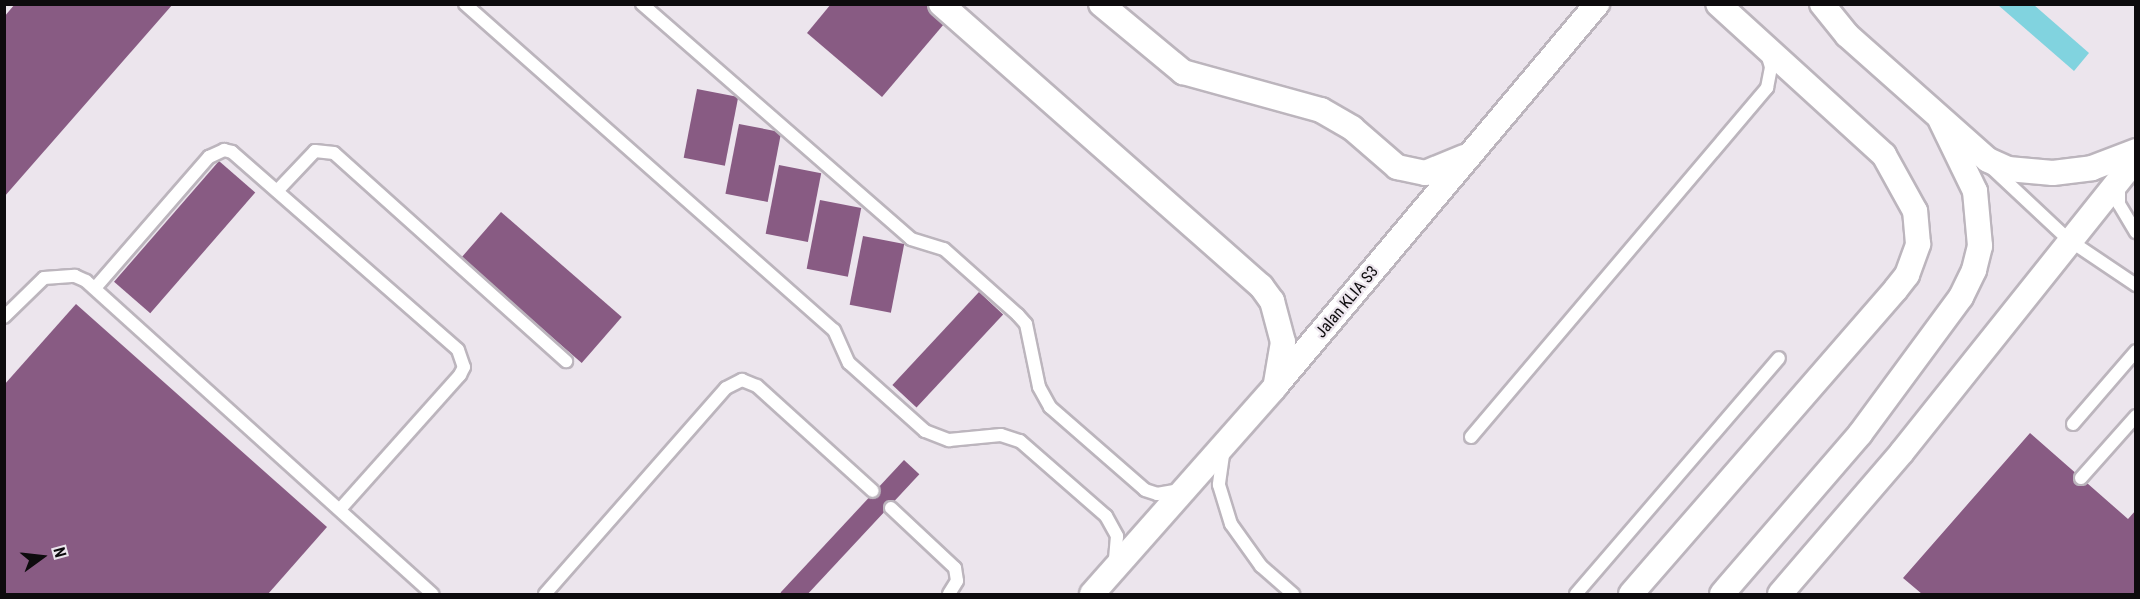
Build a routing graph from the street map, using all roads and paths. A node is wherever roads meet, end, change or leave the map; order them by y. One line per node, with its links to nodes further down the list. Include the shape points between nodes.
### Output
1 (465, 4): 35 (lane, via 834,330 849,363 925,431 949,440 1011,436 1106,516 1117,536)
2 (642, 4): 31 (lane, via 911,239 944,249 1018,315 1030,339 1042,398 1127,475 1157,494)
3 (941, 4): 25 (street, via 1261,286 1272,301 1283,342)
4 (1101, 4): 12 (street, via 1183,72 1321,110 1352,128 1384,159 1410,172 1439,170)
5 (1597, 4): 12 (street, Jalan KLIA S3)
6 (1718, 4): 10 (street)
7 (1807, 4): 9 (street)
8 (1822, 4): 9 (street)
9 (1847, 34): 11 (street)
10 (1760, 43): 29 (lane, via 1771,67 1767,87); 42 (street, via 1897,171 1915,211 1917,244 1907,275 1896,290)
11 (1941, 121): 13 (street); 43 (street, via 1975,191 1980,246 1974,270 1961,297 1860,434)
12 (1478, 147): 25 (street, Jalan KLIA S3)
13 (1973, 150): 14 (street, via 2008,169 2053,173 2092,168); 18 (lane)
14 (2136, 151)
15 (2128, 168): 17 (lane, via 2119,204); 18 (street)
16 (277, 191): 20 (lane, via 232,152 215,152); 24 (lane, via 315,151 334,153); 34 (lane, via 462,358 460,375)
17 (2136, 232)
18 (2070, 240): 19 (lane); 44 (street, via 1902,452)
19 (2136, 285)
20 (95, 288): 21 (lane, via 75,276 44,278); 34 (lane)
21 (4, 317)
22 (2136, 351): 27 (lane)
23 (1779, 358): 41 (lane)
24 (566, 361)
25 (1274, 388): 28 (street, Jalan KLIA S3)
26 (2136, 416): 30 (lane)
27 (2073, 424)
28 (1236, 430): 31 (street, Jalan KLIA S3); 40 (lane, via 1219,467 1222,502 1244,546)
29 (1471, 437)
30 (2081, 478)
31 (1189, 485): 35 (street, Jalan KLIA S3)
32 (873, 491): 37 (lane, via 758,386 742,380 726,388)
33 (891, 508): 38 (lane, via 955,568 957,581)
34 (340, 509): 36 (lane)
35 (1111, 573): 39 (street, Jalan KLIA S3)
36 (432, 594)
37 (545, 594)
38 (948, 594)
39 (1092, 594)
40 (1293, 594)
41 (1576, 594)
42 (1631, 594)
43 (1722, 594)
44 (1780, 594)

